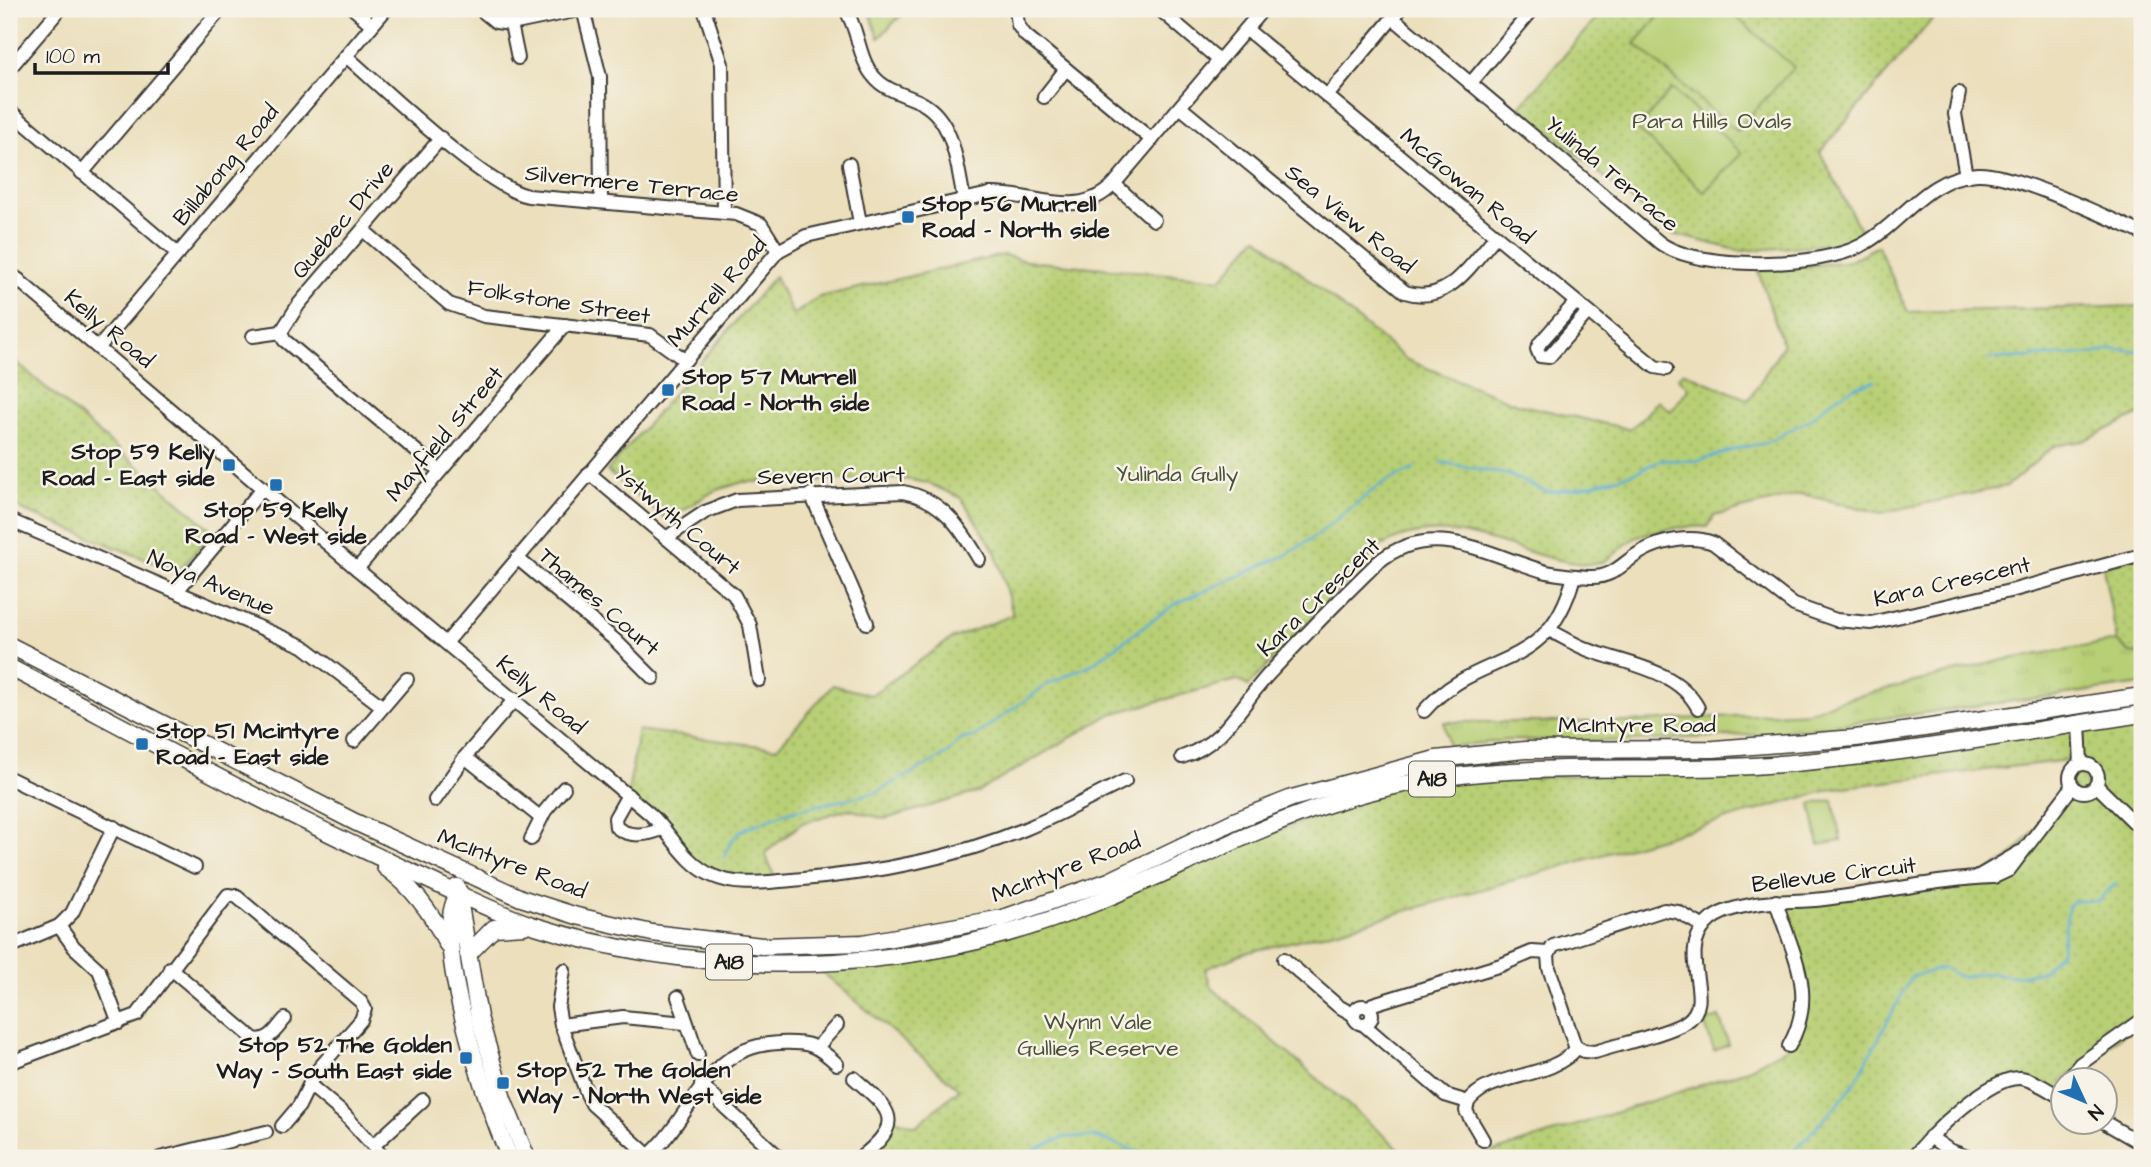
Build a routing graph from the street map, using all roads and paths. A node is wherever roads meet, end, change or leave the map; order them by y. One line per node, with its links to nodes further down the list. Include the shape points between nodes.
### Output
1 (60, 9): 20 (street)
2 (221, 9): 31 (street)
3 (354, 9): 15 (street)
4 (386, 9): 15 (street, Billabong Road)
5 (480, 9): 14 (street, via 496,22)
6 (583, 9): 14 (street); 35 (street, via 600,77)
7 (704, 9): 36 (street, via 722,64)
8 (845, 9): 34 (street, via 873,76 929,107 943,124)
9 (1016, 9): 21 (street, via 1025,35)
10 (1159, 9): 19 (street)
11 (1263, 9): 16 (street, Murrell Road)
12 (1533, 9): 22 (street)
13 (1396, 13): 22 (street, Yulinda Terrace); 24 (street)
14 (510, 24): 18 (street)
15 (372, 25): 17 (street, Billabong Road)
16 (1246, 29): 19 (street, Murrell Road); 24 (street, McGowan Road)
17 (346, 56): 28 (street, Silvermere Terrace); 43 (street, Billabong Road)
18 (518, 58)
19 (1219, 60): 26 (street, Murrell Road)
20 (9, 69)
21 (1066, 69): 25 (street); 29 (street)
22 (1470, 84): 32 (street, Yulinda Terrace, via 1660,243 1697,257 1746,264 1837,255 1880,233 1933,186)
23 (1959, 93): 32 (street, via 1955,114)
24 (1327, 96): 41 (street, McGowan Road)
25 (1044, 97)
26 (1180, 107): 29 (street, Murrell Road); 41 (street, Sea View Road, via 1405,292 1424,295 1447,290)
27 (9, 110): 31 (street)
28 (441, 138): 35 (street, Silvermere Terrace, via 513,192); 39 (street, Quebec Drive)
29 (1152, 140): 33 (street, Murrell Road)
30 (849, 164): 38 (street)
31 (82, 173): 43 (street)
32 (1966, 176): 40 (street, Yulinda Terrace, via 1982,174 2014,181)
33 (1114, 184): 34 (street, Murrell Road, via 1091,201 1074,205 1010,194); 37 (street)
34 (964, 199): 38 (street, Murrell Road)
35 (601, 201): 36 (street, Silvermere Terrace)
36 (724, 213): 42 (street, Silvermere Terrace, via 757,221)
37 (1154, 220)
38 (860, 223): 42 (street, Murrell Road, via 806,236)
39 (363, 230): 48 (street, Folkstone Street, via 459,310); 49 (street, Quebec Drive, via 299,304)
40 (2142, 233)
41 (1495, 237): 46 (street, McGowan Road)
42 (778, 251): 52 (street, Murrell Road)
43 (178, 254): 51 (street, Billabong Road)
44 (14, 276): 45 (street); 51 (street, Kelly Road)
45 (9, 292)
46 (1575, 303): 47 (street, McGowan Road); 47 (street, via 1540,343 1540,356 1549,357)
47 (1587, 313): 53 (street, McGowan Road, via 1655,367)
48 (565, 325): 52 (street, Folkstone Street, via 650,335); 54 (street, Mayfield Street)
49 (281, 332): 50 (street); 54 (street, via 284,340)
50 (253, 336)
51 (99, 347): 56 (street, Kelly Road)
52 (685, 360): 55 (street, Murrell Road)
53 (1666, 369)
54 (440, 471): 63 (street, Mayfield Street)
55 (589, 473): 59 (street, Ystwyth Court); 61 (street, Murrell Road)
56 (263, 488): 63 (street, Kelly Road); 65 (street)
57 (811, 494): 59 (street, Severn Court, via 737,500 705,512); 62 (street, Severn Court, via 896,492 922,497 947,513); 66 (street)
58 (9, 520): 65 (street, Noya Avenue)
59 (666, 538): 73 (street, Ystwyth Court, via 734,595 750,625)
60 (2142, 555): 64 (street, Kara Crescent, via 1871,623 1836,620 1794,605 1702,539 1650,547 1607,575)
61 (517, 558): 68 (street, Murrell Road); 71 (street, Thames Court)
62 (979, 559)
63 (357, 569): 68 (street, Kelly Road)
64 (1574, 576): 67 (street, via 1564,608); 85 (street, Kara Crescent, via 1541,570 1493,551 1447,543 1423,541 1399,548 1371,569 1267,676 1221,734)
65 (177, 591): 77 (street, Noya Avenue, via 303,646)
66 (867, 623)
67 (1549, 630): 78 (street, via 1664,678 1685,690); 80 (street, via 1526,650 1468,676)
68 (446, 643): 75 (street, Kelly Road)
69 (9, 645): 95 (main road, McIntyre Road / A18)
70 (9, 667): 100 (main road, McIntyre Road / A18)
71 (653, 678)
72 (407, 679): 77 (street)
73 (759, 680)
74 (2142, 696): 76 (main road, McIntyre Road / A18)
75 (514, 699): 84 (street); 92 (street, Kelly Road)
76 (2096, 702): 79 (main road, McIntyre Road / A18); 82 (main road)
77 (383, 707): 83 (street)
78 (1698, 708)
79 (2054, 708): 82 (main road); 103 (main road, McIntyre Road / A18, via 1835,740 1714,748 1534,749 1436,759 1292,798 1109,881 1042,906 964,926 863,943 773,946 685,939 611,925)
80 (1424, 711)
81 (2142, 714): 82 (main road, McIntyre Road / A18)
82 (2078, 724): 86 (street); 106 (main road, McIntyre Road / A18, via 1842,758 1714,768 1524,769 1398,785 1304,811 1043,923 956,946 876,959 794,964 715,961)
83 (354, 741)
84 (465, 757): 93 (street); 94 (street)
85 (1182, 757)
86 (2081, 764): 89 (street, via 2094,768); 90 (street, via 2071,771)
87 (9, 778): 96 (street)
88 (1125, 781): 97 (street, Kelly Road, via 1001,838 926,860 828,877 727,881 705,872)
89 (2096, 785): 90 (street, via 2087,791); 98 (street)
90 (2073, 786): 104 (street, Bellevue Circuit, via 2009,870 1994,877 1821,900)
91 (564, 788): 94 (street)
92 (628, 795): 97 (street, Kelly Road); 97 (street, via 615,818 616,827 630,834)
93 (435, 800)
94 (541, 818): 99 (street)
95 (355, 822): 102 (main road, via 380,842 448,877); 103 (main road, McIntyre Road / A18)
96 (114, 827): 101 (street); 105 (street, via 72,913)
97 (662, 829)
98 (2142, 830)
99 (531, 839)
100 (355, 846): 102 (main road, McIntyre Road / A18); 109 (main road, via 408,886 430,913)
101 (195, 867)
102 (460, 894): 103 (main road); 106 (main road, McIntyre Road / A18); 109 (main road, via 449,914); 111 (main road)
103 (512, 894)
104 (1776, 901): 107 (street, Bellevue Circuit, via 1716,915); 124 (street, via 1800,966 1803,988 1800,1027)
105 (59, 926): 108 (street); 119 (street, via 99,970)
106 (534, 926): 111 (main road, via 494,928)
107 (1704, 926): 110 (street, via 1664,910 1558,942); 125 (street, via 1694,946 1700,996 1691,1018 1595,1052)
108 (9, 947)
109 (451, 952): 147 (main road, via 476,1063)
110 (1548, 953): 117 (street, via 1532,952 1369,1008 1357,1008); 125 (street, via 1569,1037)
111 (468, 954): 148 (main road, via 486,1040)
112 (1284, 959): 117 (street)
113 (170, 968): 116 (street, via 254,1040 270,1037); 119 (street, via 137,1016); 131 (street, via 228,895 236,896 365,1009 361,1020 315,1073)
114 (564, 970): 121 (street, via 558,1007)
115 (678, 997): 120 (street)
116 (285, 1019)
117 (1358, 1020): 135 (street, via 1445,1095)
118 (2142, 1020): 129 (street)
119 (118, 1023): 127 (street)
120 (685, 1023): 121 (street, via 623,1017); 126 (street)
121 (561, 1025): 143 (street, via 592,1104)
122 (837, 1025): 123 (street)
123 (818, 1046): 128 (street); 132 (street, via 759,1044 732,1057)
124 (1789, 1046)
125 (1577, 1048): 135 (street, via 1562,1063 1478,1091)
126 (698, 1055)
127 (9, 1063)
128 (837, 1064)
129 (2078, 1066)
130 (854, 1078): 149 (street, via 887,1107 889,1116 888,1127)
131 (311, 1086): 136 (street); 142 (street)
132 (701, 1086): 143 (street, via 661,1145); 144 (street)
133 (2050, 1089): 139 (street, via 2015,1079 1967,1105)
134 (423, 1100): 142 (street)
135 (1468, 1102): 140 (street, via 1466,1111)
136 (282, 1126)
137 (2120, 1131): 141 (street)
138 (266, 1132): 145 (street)
139 (1930, 1138): 150 (street); 151 (street)
140 (1483, 1140)
141 (2142, 1144)
142 (374, 1145): 146 (street)
143 (647, 1157)
144 (777, 1157)
145 (160, 1158)
146 (384, 1158)
147 (510, 1158)
148 (527, 1158)
149 (860, 1158)
150 (1913, 1158)
151 (1970, 1158)

